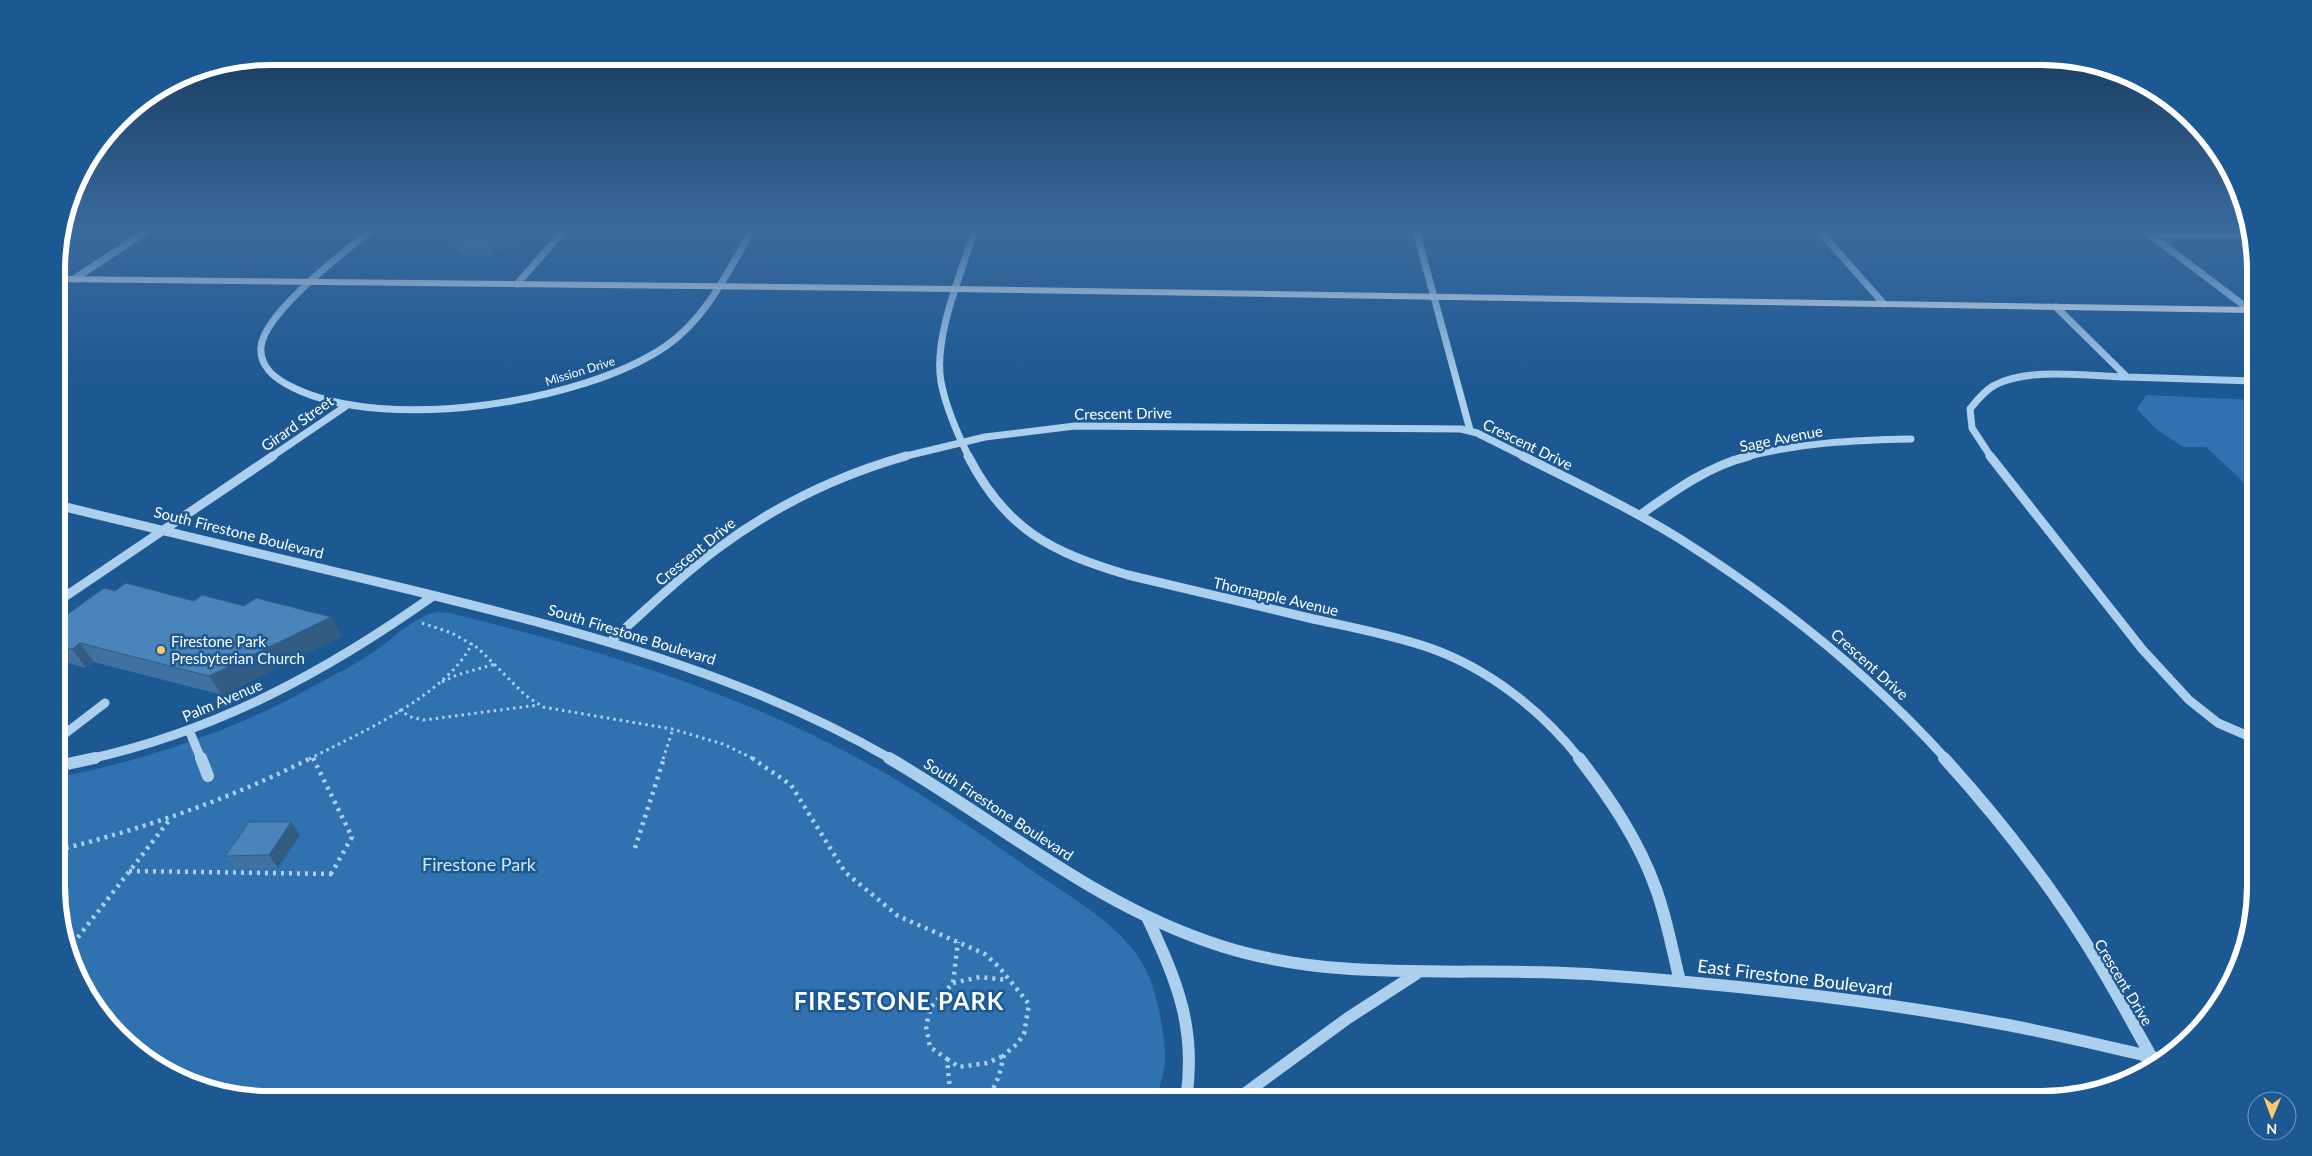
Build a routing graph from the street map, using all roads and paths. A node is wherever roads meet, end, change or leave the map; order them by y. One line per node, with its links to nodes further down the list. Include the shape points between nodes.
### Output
1 (228, 281): 8 (main road)
2 (520, 281): 9 (street)
3 (720, 281): 10 (street, Mission Drive)
4 (959, 281): 11 (street, Thornapple Avenue)
5 (1430, 281): 12 (street)
6 (1864, 281): 13 (street)
7 (2213, 281): 14 (street)
8 (311, 282): 9 (main road); 19 (street, Girard Street, via 267,327 261,340 264,367 288,387)
9 (517, 284): 10 (main road)
10 (717, 286): 11 (main road); 19 (street, Mission Drive, via 684,333 633,364 598,379 493,404 410,409)
11 (956, 289): 12 (main road); 22 (street, Thornapple Avenue, via 940,348 941,381)
12 (1434, 297): 13 (main road); 20 (street)
13 (1884, 304): 15 (main road)
14 (2247, 306)
15 (2056, 307): 16 (main road); 17 (street)
16 (2247, 310)
17 (2127, 378): 18 (street); 39 (street, via 2034,377 1998,384 1982,394 1970,409 1972,428 1995,463 2142,649 2189,700 2218,723)
18 (2247, 381)
19 (346, 406): 25 (street, Girard Street)
20 (1470, 430): 22 (street, Crescent Drive, via 1123,425 1042,429); 24 (street, Crescent Drive)
21 (1911, 439): 24 (street, Sage Avenue, via 1819,442 1746,456 1692,480)
22 (961, 440): 29 (street, Crescent Drive, via 840,480 748,527 702,560); 54 (street, Thornapple Avenue, via 995,501 1027,532 1057,550 1128,575 1405,640 1465,663 1511,692 1536,712 1577,755 1634,842 1653,880)
23 (65, 507): 25 (street, South Firestone Boulevard)
24 (1640, 514): 57 (street, Crescent Drive, via 1754,586 1844,657 1892,700 1966,779 2038,870 2120,997)
25 (162, 530): 26 (street, South Firestone Boulevard); 27 (street, Girard Street)
26 (433, 596): 28 (street, Palm Avenue); 29 (street, South Firestone Boulevard)
27 (65, 597)
28 (402, 618): 30 (path, via 448,631); 37 (street, Palm Avenue, via 324,668 270,696)
29 (611, 641): 49 (street, South Firestone Boulevard, via 725,680 871,747 973,809 1060,869)
30 (472, 643): 31 (path); 32 (path, via 458,666)
31 (495, 664): 32 (path, via 457,675); 34 (path)
32 (432, 688): 35 (path)
33 (105, 703): 38 (street)
34 (539, 705): 35 (path, via 424,720); 36 (path)
35 (399, 710): 40 (path)
36 (673, 729): 45 (path); 50 (path, via 751,756 779,774 791,785 845,872 898,916)
37 (189, 730): 41 (street, Palm Avenue); 42 (street)
38 (65, 734)
39 (2247, 735)
40 (313, 758): 43 (path); 47 (path, via 352,837)
41 (65, 764)
42 (208, 776)
43 (171, 818): 44 (path); 46 (path)
44 (65, 848)
45 (635, 848)
46 (130, 871): 47 (path); 51 (path)
47 (330, 874): 48 (path)
48 (337, 874)
49 (1147, 918): 52 (street, South Firestone Boulevard, via 1207,941 1274,960 1332,969); 62 (street, via 1166,956 1189,1026)
50 (958, 942): 53 (path, via 985,954); 55 (path)
51 (73, 943)
52 (1416, 974): 54 (street, East Firestone Boulevard, via 1505,970); 63 (street, via 1348,1018)
53 (1007, 980): 55 (path, via 988,976 968,977); 56 (path, via 1029,1004 1027,1026 1020,1044)
54 (1680, 981): 57 (street, East Firestone Boulevard, via 1791,992 1986,1021)
55 (953, 983): 59 (path, via 931,1007 926,1026 930,1047)
56 (1004, 1055): 59 (path, via 987,1063 959,1068); 61 (path)
57 (2151, 1056): 58 (street, East Firestone Boulevard)
58 (2154, 1057)
59 (946, 1059): 60 (path)
60 (949, 1091)
61 (992, 1091)
62 (1188, 1091)
63 (1248, 1091)

